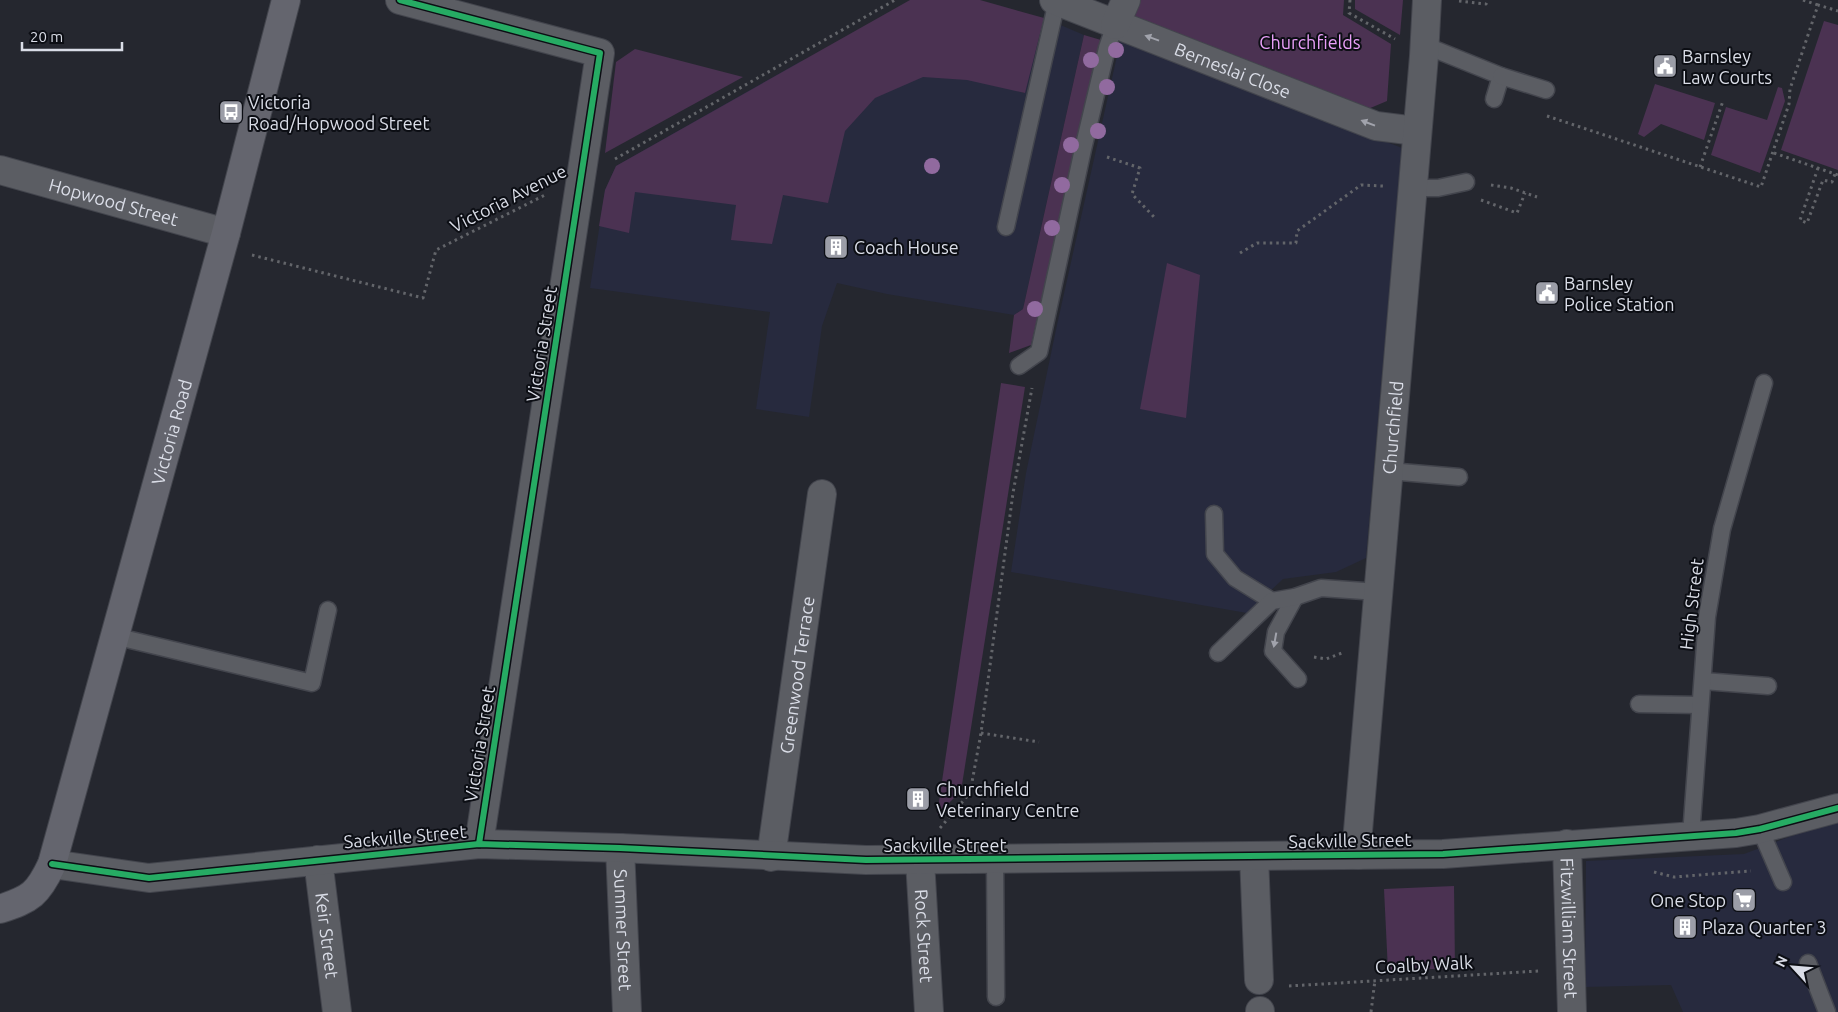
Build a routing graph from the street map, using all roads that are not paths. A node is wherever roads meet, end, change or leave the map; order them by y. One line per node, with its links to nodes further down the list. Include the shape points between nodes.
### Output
1 (286, 0): 16 (street, Victoria Road)
2 (400, 0): 37 (street, Victoria Street, via 600,53)
3 (1056, 0): 6 (street, Berneslai Close); 15 (lane)
4 (1126, 0): 6 (street)
5 (1427, 0): 7 (street, Churchfield)
6 (1115, 25): 11 (street, Berneslai Close, one-way to 6, via 1376,126); 17 (lane, via 1083,149 1039,352)
7 (1424, 50): 8 (lane); 11 (street, Churchfield)
8 (1501, 76): 9 (lane); 10 (lane)
9 (1546, 90)
10 (1494, 99)
11 (1416, 131): 14 (street, Churchfield)
12 (0, 170): 16 (street, Hopwood Street)
13 (1466, 182): 14 (lane, via 1438,188)
14 (1411, 188): 19 (street, Churchfield)
15 (1006, 227)
16 (224, 240): 27 (street, Victoria Road)
17 (1019, 366)
18 (1764, 383): 30 (lane, High Street, via 1722,529 1707,618)
19 (1389, 471): 20 (lane); 23 (street, Churchfield)
20 (1459, 477)
21 (822, 494): 42 (street, Greenwood Terrace)
22 (1214, 514): 25 (lane, via 1215,554 1234,578)
23 (1378, 592): 24 (lane, via 1321,588); 40 (street, Churchfield)
24 (1295, 597): 25 (lane); 29 (lane, one-way to 29, via 1276,632 1273,651)
25 (1272, 601): 28 (lane)
26 (328, 610): 27 (lane, via 312,683)
27 (114, 636): 46 (street, Victoria Road)
28 (1218, 653)
29 (1298, 680)
30 (1703, 681): 31 (lane); 33 (lane, High Street)
31 (1768, 686)
32 (1639, 704): 33 (lane)
33 (1700, 705): 36 (lane, High Street)
34 (1838, 808): 35 (street, Sackville Street)
35 (1760, 828): 36 (street, Sackville Street); 47 (lane)
36 (1691, 836): 38 (street, Sackville Street)
37 (479, 844): 39 (street, Sackville Street); 43 (street, Sackville Street)
38 (1567, 844): 40 (street, Sackville Street, via 1443,854); 55 (street, Fitzwilliam Street)
39 (620, 848): 42 (street, Sackville Street); 53 (street, Summer Street)
40 (1358, 855): 41 (street, Sackville Street)
41 (1254, 856): 44 (street, Sackville Street); 50 (street)
42 (772, 857): 45 (street, Sackville Street)
43 (318, 860): 46 (street, Sackville Street, via 149,878); 52 (street, Keir Street)
44 (995, 860): 45 (street, Sackville Street); 51 (lane)
45 (929, 861): 54 (street, Rock Street)
46 (52, 864): 48 (street, via 42,885 24,901)
47 (1783, 882)
48 (0, 909)
49 (1808, 963): 56 (lane)
50 (1259, 980)
51 (996, 997)
52 (337, 1012)
53 (626, 1012)
54 (929, 1012)
55 (1572, 1012)
56 (1827, 1012)

